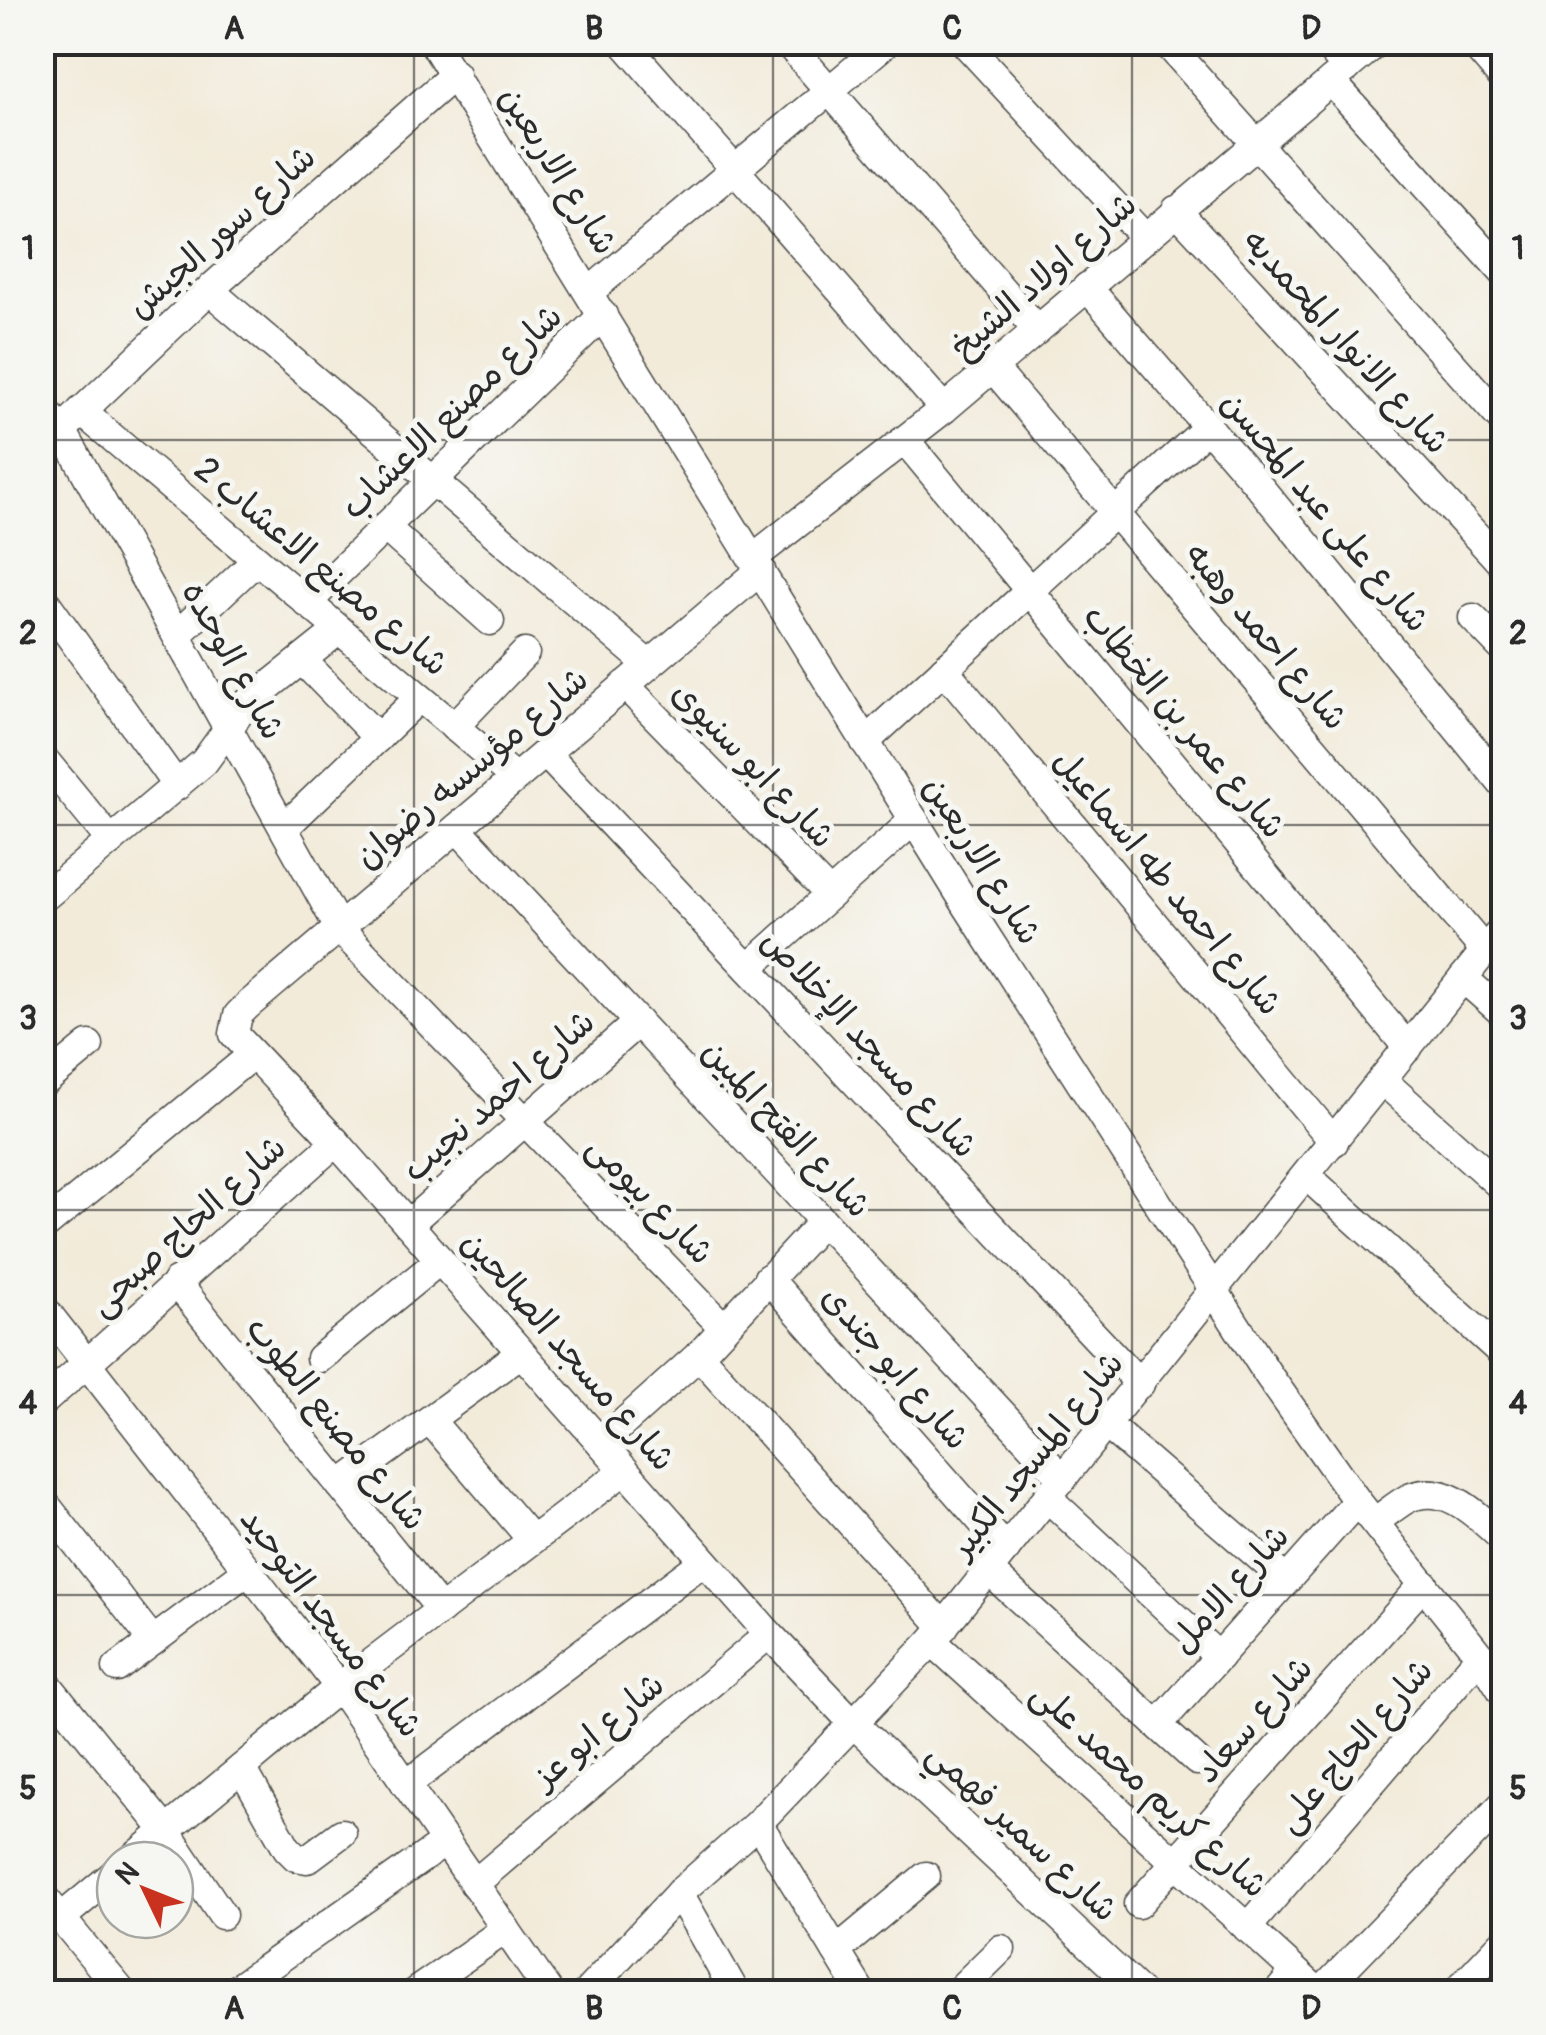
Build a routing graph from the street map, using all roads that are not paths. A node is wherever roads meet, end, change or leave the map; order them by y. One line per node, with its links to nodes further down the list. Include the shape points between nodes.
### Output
1 (623, 42): 15 (street)
2 (787, 42): 13 (street)
3 (887, 42): 13 (street, شارع مصنع الاعشاب)
4 (964, 42): 17 (street)
5 (1166, 42): 14 (street)
6 (1324, 42): 11 (street)
7 (1377, 42): 11 (street, شارع اولاد الشيخ)
8 (1472, 42): 12 (street)
9 (436, 44): 10 (street, شارع الاربعين)
10 (455, 74): 20 (street, شارع سور الجيش); 21 (street, شارع الاربعين)
11 (1339, 75): 14 (street, شارع اولاد الشيخ); 18 (street)
12 (1504, 79)
13 (830, 90): 15 (street, شارع مصنع الاعشاب); 22 (street)
14 (1256, 143): 16 (street, شارع اولاد الشيخ); 26 (street)
15 (734, 171): 21 (street, شارع مصنع الاعشاب); 25 (street)
16 (1176, 210): 17 (street, شارع اولاد الشيخ); 35 (street, شارع الانوار المحمديه)
17 (1144, 237): 19 (street, شارع اولاد الشيخ)
18 (1504, 274)
19 (1087, 286): 22 (street, شارع اولاد الشيخ); 27 (street, شارع على عبد المحسن)
20 (209, 290): 28 (street, شارع سور الجيش); 30 (street, شارع ابو سنيوى)
21 (596, 304): 30 (street, شارع مصنع الاعشاب); 34 (street, شارع الاربعين)
22 (1037, 330): 23 (street, شارع اولاد الشيخ)
23 (992, 368): 25 (street, شارع اولاد الشيخ); 31 (street, شارع احمد وهبه)
24 (42, 408): 28 (street)
25 (944, 408): 29 (street, شارع اولاد الشيخ)
26 (1504, 422)
27 (1208, 427): 31 (street); 58 (street, شارع على عبد المحسن)
28 (62, 430): 33 (street, شارع مصنع الاعشاب 2); 42 (street, شارع الوحده)
29 (905, 440): 34 (street, شارع اولاد الشيخ); 36 (street, شارع عمر بن الخطاب)
30 (432, 480): 32 (street, شارع مصنع الاعشاب); 46 (street, شارع ابو سنيوى)
31 (1114, 513): 36 (street); 67 (street, شارع احمد وهبه)
32 (385, 527): 38 (street, شارع مصنع الاعشاب); 40 (street)
33 (257, 560): 38 (street, شارع مصنع الاعشاب 2); 42 (street)
34 (757, 564): 46 (street, شارع مؤسسه رضوان); 53 (street, شارع الاربعين)
35 (1504, 566)
36 (1030, 591): 47 (street); 74 (street, شارع عمر بن الخطاب)
37 (42, 597): 57 (street)
38 (307, 603): 41 (street, شارع مصنع الاعشاب 2)
39 (1473, 618): 43 (street)
40 (490, 622)
41 (339, 630): 45 (street); 49 (street, شارع مصنع الاعشاب 2)
42 (177, 635): 50 (street, شارع الوحده)
43 (1504, 650)
44 (525, 653): 51 (street)
45 (302, 660): 50 (street); 52 (street)
46 (649, 665): 48 (street, شارع مؤسسه رضوان)
47 (944, 670): 53 (street); 80 (street, شارع احمد طه اسماعيل)
48 (625, 685): 54 (street, شارع مؤسسه رضوان); 63 (street, شارع ابو سنيوى)
49 (419, 698): 51 (street, شارع مصنع الاعشاب 2); 52 (street)
50 (228, 726): 57 (street, via 204,762); 60 (street, شارع الوحده)
51 (454, 727): 56 (street, شارع مصنع الاعشاب 2)
52 (378, 738): 60 (street)
53 (864, 742): 59 (street, شارع الاربعين)
54 (545, 753): 56 (street, شارع مؤسسه رضوان); 68 (street, شارع مسجد الإخلاص)
55 (42, 757): 62 (street)
56 (515, 778): 61 (street, شارع مؤسسه رضوان)
57 (176, 786): 62 (street)
58 (1504, 786)
59 (914, 820): 63 (street); 89 (street, شارع الاربعين)
60 (284, 828): 66 (street, شارع الوحده)
61 (457, 828): 66 (street, شارع مؤسسه رضوان); 71 (street, شارع الفتح المبين)
62 (112, 841): 64 (street)
63 (830, 895): 68 (street)
64 (43, 897)
65 (1504, 927): 67 (street, شارع المسجد الكبير)
66 (340, 928): 72 (street, شارع مؤسسه رضوان); 78 (street, شارع بيومى)
67 (1485, 952): 69 (street, شارع المسجد الكبير)
68 (748, 968): 97 (street, شارع مسجد الإخلاص)
69 (1464, 978): 70 (street); 74 (street, شارع المسجد الكبير)
70 (1504, 1014)
71 (638, 1022): 78 (street, شارع احمد نجيب); 83 (street, شارع الفتح المبين)
72 (234, 1024): 75 (street, شارع مسجد الصالحين)
73 (89, 1046): 77 (street)
74 (1408, 1048): 76 (street, شارع المسجد الكبير)
75 (251, 1056): 79 (street, شارع مسجد الصالحين); 85 (street)
76 (1382, 1080): 80 (street, شارع المسجد الكبير); 82 (street)
77 (42, 1084)
78 (524, 1123): 84 (street, شارع احمد نجيب); 91 (street, شارع بيومى)
79 (336, 1142): 84 (street, شارع مسجد الصالحين); 88 (street, شارع الحاج صبحى)
80 (1334, 1142): 81 (street, شارع المسجد الكبير)
81 (1306, 1176): 89 (street, شارع المسجد الكبير); 94 (street)
82 (1504, 1188)
83 (824, 1221): 87 (street); 104 (street, شارع الفتح المبين)
84 (408, 1224): 86 (street, شارع مسجد الصالحين)
85 (42, 1228)
86 (440, 1260): 92 (street, شارع مسجد الصالحين); 95 (street)
87 (768, 1278): 91 (street); 110 (street, شارع ابو جندى)
88 (176, 1282): 96 (street, شارع الحاج صبحى); 103 (street, شارع مصنع الطوب)
89 (1214, 1292): 97 (street, شارع المسجد الكبير); 106 (street, شارع الاربعين)
90 (43, 1308): 96 (street, شارع مسجد التوحيد)
91 (724, 1328): 93 (street)
92 (521, 1354): 99 (street); 101 (street, شارع مسجد الصالحين)
93 (700, 1355): 101 (street); 116 (street, شارع كريم محمد على)
94 (1504, 1355)
95 (320, 1358)
96 (88, 1364): 98 (street, شارع الحاج صبحى); 111 (street, شارع مسجد التوحيد)
97 (1140, 1384): 100 (street, شارع المسجد الكبير)
98 (42, 1403)
99 (430, 1420): 103 (street); 107 (street)
100 (1106, 1425): 104 (street, شارع المسجد الكبير); 112 (street)
101 (602, 1444): 102 (street, شارع مسجد الصالحين)
102 (624, 1470): 107 (street); 109 (street, شارع مسجد الصالحين)
103 (340, 1485): 114 (street, شارع مصنع الطوب)
104 (1056, 1489): 110 (street, شارع المسجد الكبير); 119 (street, شارع الفتح المبين)
105 (42, 1500): 117 (street)
106 (1366, 1512): 108 (street, شارع الامل, via 1429,1492 1470,1509); 112 (street, شارع الامل); 113 (street, شارع الاربعين)
107 (532, 1540): 114 (street)
108 (1504, 1540)
109 (704, 1560): 115 (street, شارع مسجد الصالحين); 128 (street)
110 (998, 1560): 116 (street, شارع المسجد الكبير); 125 (street, شارع ابو جندى)
111 (248, 1570): 117 (street); 122 (street, شارع مسجد التوحيد)
112 (1286, 1580): 119 (street, شارع الامل)
113 (1424, 1584): 118 (street, شارع الاربعين); 135 (street, شارع سعاد)
114 (441, 1610): 122 (street)
115 (770, 1634): 124 (street, شارع مسجد الصالحين); 137 (street, شارع ابو عز)
116 (938, 1634): 124 (street, شارع المسجد الكبير); 135 (street, شارع كريم محمد على)
117 (153, 1641): 120 (street)
118 (1480, 1656): 123 (street, شارع الاربعين); 144 (street, شارع الحاج على)
119 (1218, 1657): 125 (street, شارع الامل)
120 (116, 1668)
121 (42, 1678): 131 (street)
122 (340, 1688): 127 (street); 128 (street, شارع مسجد التوحيد)
123 (1504, 1694)
124 (854, 1724): 130 (street, شارع المسجد الكبير); 158 (street, شارع سمير فهمي)
125 (1158, 1726): 126 (street, شارع ابو جندى)
126 (1198, 1761)
127 (242, 1768): 131 (street); 132 (street, via 296,1857 307,1858)
128 (406, 1785): 134 (street, شارع مسجد التوحيد)
129 (1504, 1803): 159 (street)
130 (758, 1823): 139 (street, شارع المسجد الكبير); 148 (street)
131 (166, 1831): 133 (street); 142 (street)
132 (342, 1834)
133 (155, 1840)
134 (445, 1842): 137 (street, شارع مسجد التوحيد); 151 (street)
135 (1176, 1863): 141 (street, شارع سعاد); 144 (street, شارع كريم محمد على)
136 (926, 1876): 148 (street)
137 (474, 1884): 145 (street, شارع مسجد التوحيد)
138 (95, 1890): 143 (street)
139 (679, 1893): 154 (street, شارع المسجد الكبير); 155 (street)
140 (42, 1895): 143 (street)
141 (1138, 1904)
142 (222, 1915)
143 (61, 1918): 150 (street)
144 (1246, 1928): 149 (street, شارع كريم محمد على)
145 (506, 1929): 152 (street); 153 (street, شارع مسجد التوحيد)
146 (1504, 1941): 160 (street)
147 (1001, 1949): 157 (street)
148 (836, 1951): 156 (street)
149 (1287, 1982): 159 (street, شارع كريم محمد على)
150 (112, 1989)
151 (232, 1992)
152 (415, 1992)
153 (549, 1992)
154 (586, 1992)
155 (735, 1992)
156 (861, 1992)
157 (957, 1992)
158 (1140, 1992)
159 (1320, 1992)
160 (1456, 1992)

